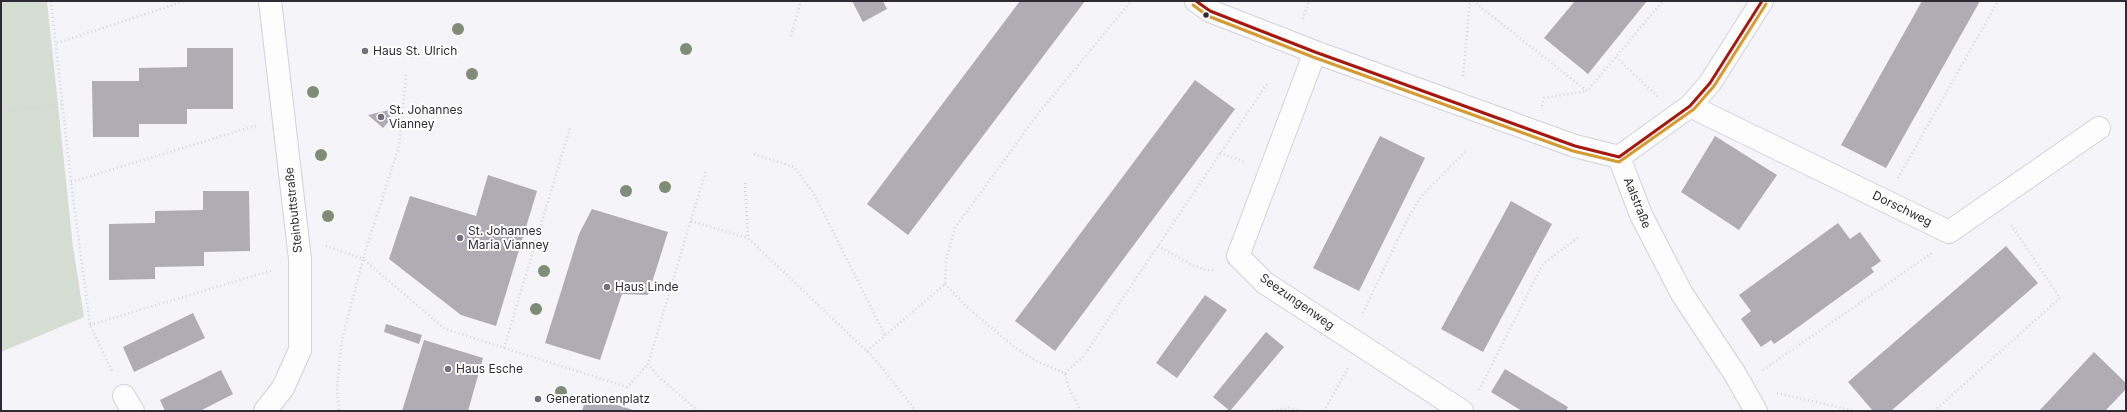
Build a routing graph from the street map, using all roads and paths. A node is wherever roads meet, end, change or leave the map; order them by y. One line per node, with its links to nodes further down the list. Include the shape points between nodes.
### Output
1 (51, 1): 12 (path)
2 (185, 1): 12 (path)
3 (270, 1): 23 (street, Steinbuttstraße)
4 (802, 1): 11 (path)
5 (1131, 1): 43 (path, via 1037,115 955,228 946,258)
6 (1196, 1): 13 (street, via 1210,11)
7 (1472, 1): 18 (path); 20 (path)
8 (1663, 1): 14 (path)
9 (1762, 1): 21 (street, via 1710,83)
10 (1998, 1): 33 (path)
11 (791, 36)
12 (57, 43): 19 (path)
13 (1315, 52): 20 (street); 46 (street, Seezungenweg, via 1238,256 1265,283)
14 (1616, 57): 17 (path); 18 (path)
15 (406, 75): 41 (path, via 398,146)
16 (1267, 84): 39 (path)
17 (1649, 88)
18 (1587, 91): 26 (path, via 1544,98)
19 (62, 104): 22 (path); 31 (path)
20 (1460, 105): 26 (street)
21 (1690, 106): 29 (street); 33 (street, Dorschweg)
22 (1, 112)
23 (284, 117): 31 (path); 40 (street, Steinbuttstraße)
24 (570, 128): 47 (path)
25 (2099, 128): 34 (street)
26 (1534, 131): 29 (street, via 1575,146)
27 (1465, 152): 46 (path, via 1423,194 1408,218)
28 (754, 154): 45 (path, via 794,167 814,194)
29 (1619, 157): 51 (street, Aalstraße, via 1641,215 1671,274)
30 (706, 170): 35 (path)
31 (71, 182): 44 (path)
32 (745, 183): 38 (path)
33 (1885, 201): 36 (street, Dorschweg)
34 (1995, 201): 36 (street); 64 (path, via 2060,298)
35 (691, 221): 38 (path); 49 (path)
36 (1949, 232): 51 (path, via 1930,255)
37 (1580, 236): 53 (path, via 1543,264)
38 (748, 238): 48 (path)
39 (1158, 246): 42 (path); 50 (path, via 1083,357)
40 (300, 259): 41 (path, via 325,245); 44 (path, via 278,269); 54 (street, Steinbuttstraße, via 300,350 283,388)
41 (363, 259): 47 (path, via 445,330); 55 (path, via 342,340 337,386)
42 (1194, 266)
43 (945, 284): 45 (path); 50 (path, via 966,306 1014,347 1038,362)
44 (90, 325): 52 (path)
45 (885, 336): 48 (path)
46 (1356, 342): 53 (street, Seezungenweg); 61 (path)
47 (504, 348): 49 (path, via 627,388)
48 (867, 351): 57 (path)
49 (648, 364): 56 (path)
50 (1065, 372): 58 (path, via 1068,386)
51 (1742, 385): 62 (street, Aalstraße); 63 (path)
52 (129, 403)
53 (1468, 404)
54 (265, 411)
55 (339, 411)
56 (698, 411)
57 (916, 411)
58 (1081, 411)
59 (1273, 411): 60 (path, via 1289,408)
60 (1302, 411)
61 (1324, 411)
62 (1756, 411)
63 (1854, 411)
64 (1934, 411)

